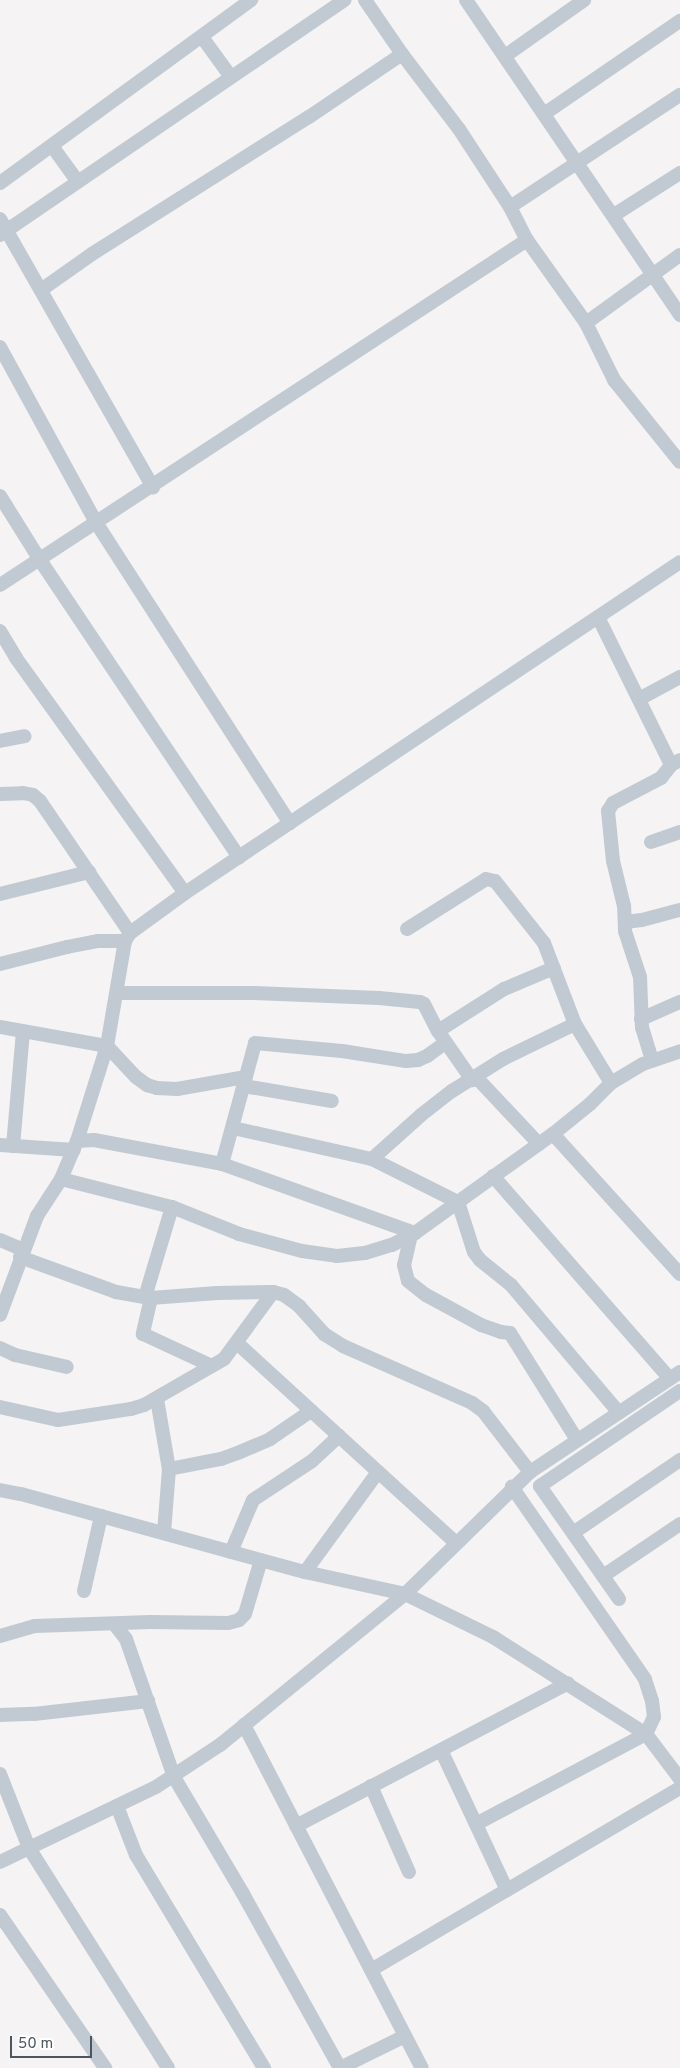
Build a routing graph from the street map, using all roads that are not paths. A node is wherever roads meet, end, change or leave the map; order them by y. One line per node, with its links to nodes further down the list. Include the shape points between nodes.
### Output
1 (252, 0): 7 (street)
2 (344, 0): 10 (street)
3 (365, 0): 8 (street)
4 (584, 0): 9 (street)
5 (468, 1): 9 (street)
6 (680, 21): 12 (street)
7 (202, 37): 10 (street); 13 (street)
8 (402, 54): 18 (street, via 459,130); 24 (street)
9 (505, 56): 12 (street)
10 (231, 77): 16 (street)
11 (680, 95): 14 (street)
12 (544, 114): 14 (street)
13 (52, 146): 16 (street); 17 (street)
14 (576, 164): 18 (street); 19 (street)
15 (680, 172): 19 (street)
16 (78, 182): 20 (street)
17 (0, 183)
18 (510, 207): 21 (street)
19 (614, 215): 23 (street)
20 (2, 228): 24 (street)
21 (527, 240): 26 (street); 29 (street)
22 (680, 256): 23 (street)
23 (652, 274): 25 (street); 26 (street)
24 (41, 290): 29 (street)
25 (680, 315)
26 (586, 323): 28 (street, via 614,380)
27 (0, 347): 31 (street)
28 (680, 462)
29 (153, 486): 31 (street)
30 (0, 496): 32 (street)
31 (96, 524): 32 (street); 43 (street)
32 (40, 560): 34 (street); 46 (street)
33 (680, 562): 35 (street)
34 (0, 586)
35 (598, 617): 38 (street); 43 (street)
36 (0, 631): 48 (street)
37 (680, 677): 38 (street)
38 (639, 699): 41 (street)
39 (25, 736): 40 (street)
40 (0, 741)
41 (676, 762): 51 (street, via 661,778 609,806 613,861)
42 (0, 794): 47 (street, via 33,795)
43 (290, 823): 46 (street)
44 (680, 832): 45 (street)
45 (651, 842)
46 (239, 857): 48 (street)
47 (89, 872): 49 (street); 53 (street)
48 (185, 893): 53 (street)
49 (0, 894)
50 (680, 910): 51 (street)
51 (625, 922): 58 (street, via 640,977)
52 (407, 929): 55 (street, via 491,878 544,943)
53 (128, 937): 54 (street, via 75,945); 56 (street)
54 (0, 964)
55 (554, 968): 59 (street); 62 (street, via 504,989)
56 (118, 994): 62 (street, via 254,993 408,1000 424,1004); 63 (street)
57 (680, 1002): 58 (street)
58 (641, 1019): 65 (street)
59 (575, 1024): 66 (street); 68 (street)
60 (0, 1027): 61 (street)
61 (23, 1031): 63 (street); 74 (street)
62 (442, 1037): 66 (street); 67 (street, via 427,1056 406,1061 342,1050 255,1043)
63 (107, 1046): 67 (street, via 136,1077 157,1088); 73 (street)
64 (680, 1051): 65 (street)
65 (652, 1060): 68 (street)
66 (474, 1078): 72 (street); 75 (street, via 421,1114)
67 (245, 1082): 69 (street); 70 (street)
68 (611, 1083): 71 (street)
69 (332, 1101)
70 (233, 1128): 75 (street); 76 (street)
71 (553, 1134): 72 (street); 84 (street)
72 (539, 1144): 77 (street)
73 (75, 1145): 74 (street); 76 (street, via 94,1140); 78 (street)
74 (6, 1146)
75 (372, 1159): 79 (street)
76 (222, 1164): 81 (street)
77 (492, 1176): 79 (street); 92 (street)
78 (61, 1178): 80 (street); 83 (street, via 38,1216)
79 (458, 1202): 81 (street); 97 (street, via 474,1252 480,1260 511,1285)
80 (172, 1207): 81 (street, via 239,1234 302,1251 337,1256 365,1253); 86 (street)
81 (413, 1234): 99 (street, via 404,1265 408,1281 426,1295 481,1325 510,1332)
82 (0, 1240): 83 (street)
83 (22, 1254): 86 (street, via 116,1292); 87 (street)
84 (680, 1274)
85 (273, 1292): 86 (street); 88 (street); 103 (street, via 292,1301 324,1334 343,1346 472,1403 483,1411)
86 (148, 1298): 91 (street, via 143,1334)
87 (1, 1308)
88 (236, 1343): 91 (street, via 224,1359); 96 (street)
89 (0, 1348): 90 (street, via 33,1360)
90 (67, 1366)
91 (212, 1366): 94 (street)
92 (675, 1376): 97 (street)
93 (679, 1393): 109 (street, via 540,1486)
94 (157, 1398): 95 (street, via 131,1409 68,1420); 101 (street)
95 (0, 1407)
96 (312, 1411): 98 (street); 101 (street, via 270,1439 240,1452)
97 (619, 1413): 99 (street)
98 (339, 1436): 102 (street); 111 (street, via 312,1461 253,1500)
99 (577, 1440): 103 (street)
100 (680, 1460): 109 (street)
101 (170, 1469): 108 (street)
102 (378, 1472): 110 (street); 113 (street)
103 (530, 1472): 104 (street)
104 (512, 1487): 110 (street); 124 (street, via 645,1679 654,1716)
105 (0, 1490): 106 (street)
106 (101, 1516): 108 (street); 115 (street)
107 (680, 1524): 114 (street)
108 (164, 1533): 111 (street)
109 (573, 1533): 114 (street)
110 (456, 1543): 116 (street)
111 (231, 1552): 112 (street)
112 (261, 1560): 113 (street); 118 (street, via 245,1614 239,1620 228,1623)
113 (305, 1572): 116 (street)
114 (603, 1576): 117 (street)
115 (84, 1591)
116 (405, 1594): 120 (street, via 493,1636); 123 (street)
117 (619, 1599)
118 (115, 1625): 119 (street, via 35,1626); 121 (street, via 126,1639)
119 (0, 1636)
120 (568, 1683): 124 (street); 125 (street)
121 (148, 1700): 122 (street); 127 (street)
122 (0, 1715)
123 (244, 1725): 127 (street); 133 (street)
124 (646, 1734): 128 (street); 132 (street)
125 (441, 1750): 129 (street); 132 (street)
126 (0, 1774): 134 (street)
127 (174, 1777): 131 (street); 144 (street)
128 (680, 1779)
129 (371, 1786): 133 (street); 136 (street)
130 (680, 1788): 137 (street)
131 (117, 1806): 134 (street); 143 (street, via 136,1855)
132 (476, 1824): 137 (street)
133 (296, 1826): 139 (street)
134 (29, 1848): 135 (street); 142 (street)
135 (0, 1862)
136 (409, 1872)
137 (507, 1890): 139 (street)
138 (0, 1915): 141 (street)
139 (371, 1970): 140 (street)
140 (405, 2036): 144 (street); 145 (street)
141 (105, 2068)
142 (168, 2068)
143 (264, 2068)
144 (340, 2068)
145 (422, 2068)

